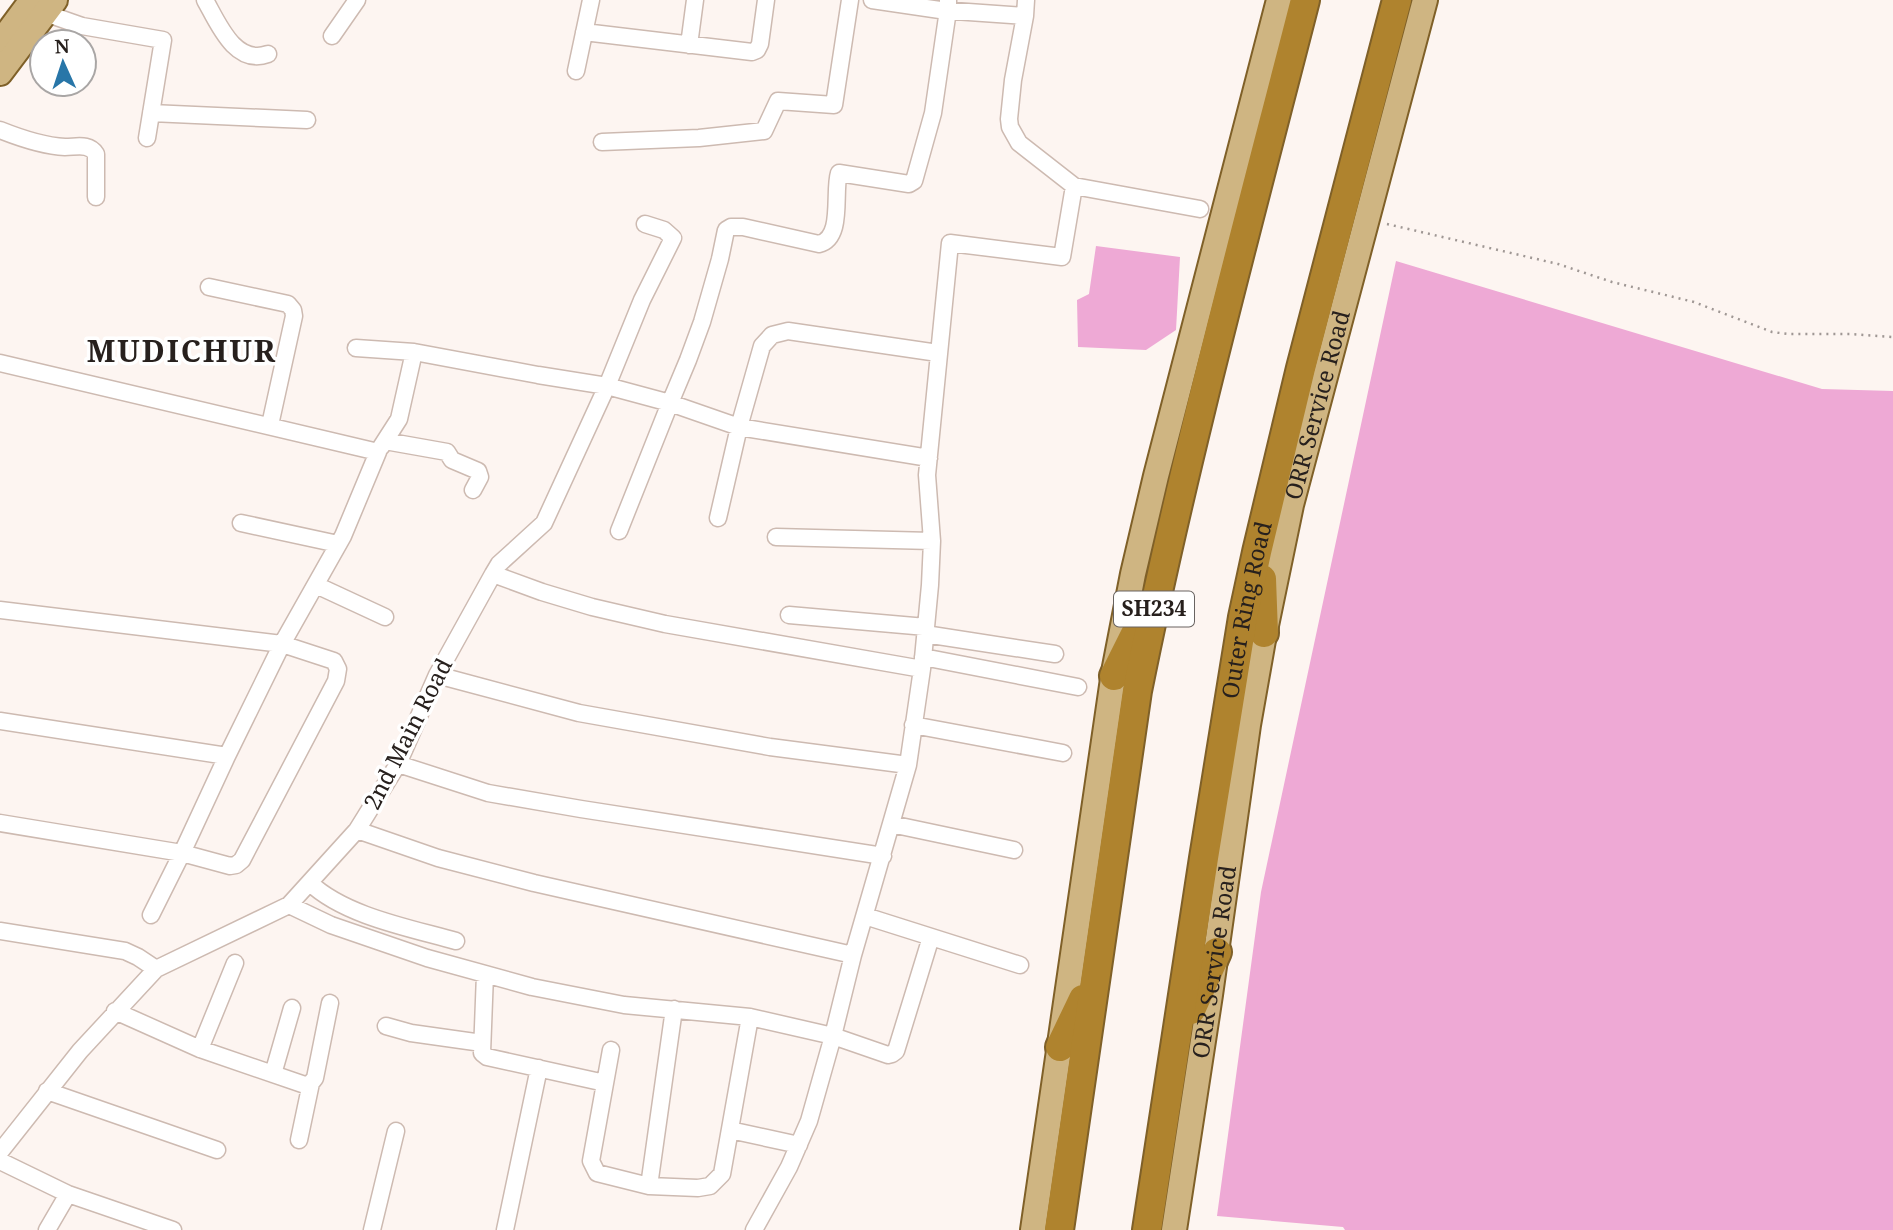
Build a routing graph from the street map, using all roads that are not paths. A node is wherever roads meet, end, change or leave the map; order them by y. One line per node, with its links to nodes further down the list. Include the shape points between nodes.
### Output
1 (205, 0): 19 (street, via 229,43 253,56)
2 (358, 0): 16 (street)
3 (591, 0): 15 (street)
4 (695, 0): 18 (street)
5 (766, 0): 18 (street, via 757,50)
6 (850, 0): 26 (street, via 834,105 778,101 764,131)
7 (873, 0): 13 (street)
8 (1279, 0): 62 (main road, via 1156,476)
9 (1305, 0): 52 (highway, SH234)
10 (1397, 0): 47 (highway, Outer Ring Road)
11 (1425, 0): 57 (main road, ORR Service Road, via 1291,505)
12 (44, 4): 17 (main road); 21 (main road); 22 (street, via 82,26 163,40)
13 (948, 5): 14 (street); 37 (street, via 933,113 914,181 909,184 839,173 835,226 824,244 743,228 726,230 702,322)
14 (1025, 8): 27 (street, via 1010,127 1019,143)
15 (584, 32): 18 (street); 20 (street)
16 (332, 36)
17 (0, 43)
18 (689, 45)
19 (268, 54)
20 (576, 71)
21 (0, 73)
22 (151, 113): 23 (street); 25 (street)
23 (307, 120)
24 (0, 130): 28 (street, via 41,143 94,150)
25 (147, 138)
26 (602, 142)
27 (1074, 186): 29 (street); 34 (street, via 1062,257 950,243)
28 (96, 197)
29 (1200, 209)
30 (645, 224): 36 (street, 2nd Main Road, via 673,237)
31 (209, 287): 38 (street, via 288,304 293,310)
32 (356, 348): 33 (street)
33 (414, 352): 36 (street); 40 (street, via 399,419)
34 (938, 353): 39 (street, via 788,331 772,334 762,346); 41 (street)
35 (0, 363): 38 (street)
36 (607, 386): 37 (street); 50 (street, 2nd Main Road, via 544,523)
37 (670, 403): 39 (street); 45 (street)
38 (270, 425): 40 (street)
39 (739, 427): 41 (street); 43 (street)
40 (381, 446): 42 (street, via 447,453 452,460 478,471); 49 (street)
41 (929, 457): 48 (street)
42 (473, 490)
43 (719, 518)
44 (241, 523): 49 (street)
45 (619, 531)
46 (776, 537): 48 (street)
47 (1260, 538): 57 (highway); 99 (highway, Outer Ring Road, via 1228,706)
48 (932, 541): 56 (street)
49 (338, 544): 51 (street)
50 (493, 574): 60 (street, via 592,607 665,624); 61 (street, 2nd Main Road)
51 (316, 585): 55 (street); 58 (street)
52 (1158, 588): 62 (highway); 88 (highway, SH234, via 1137,691)
53 (0, 610): 58 (street)
54 (789, 615): 56 (street)
55 (385, 617)
56 (926, 631): 59 (street); 60 (street)
57 (1264, 633): 83 (main road, ORR Service Road)
58 (282, 644): 67 (street); 74 (street, via 334,661 336,681 242,860 230,866)
59 (1055, 654)
60 (922, 663): 63 (street); 65 (street)
61 (437, 675): 68 (street, 2nd Main Road); 69 (street, via 579,713 769,747)
62 (1114, 676): 98 (main road)
63 (1078, 687)
64 (0, 721): 67 (street)
65 (913, 725): 66 (street); 69 (street)
66 (1063, 753)
67 (228, 756): 74 (street)
68 (398, 764): 72 (street, 2nd Main Road); 75 (street, via 488,793)
69 (908, 765): 71 (street)
70 (0, 823): 74 (street)
71 (891, 824): 73 (street); 75 (street)
72 (357, 830): 76 (street, 2nd Main Road); 84 (street, via 438,858 534,883)
73 (1014, 850)
74 (182, 853): 78 (street)
75 (883, 856): 79 (street)
76 (310, 883): 77 (street, 2nd Main Road); 82 (street, via 343,905)
77 (289, 905): 87 (street, 2nd Main Road); 89 (street, via 331,925)
78 (151, 915)
79 (864, 916): 81 (street); 84 (street)
80 (0, 931): 87 (street, via 125,951)
81 (931, 937): 86 (street); 96 (street, via 896,1051 888,1055)
82 (456, 941)
83 (1217, 952): 99 (highway); 124 (main road, ORR Service Road)
84 (853, 955): 96 (street)
85 (234, 963): 100 (street)
86 (1020, 965)
87 (156, 969): 93 (street, 2nd Main Road)
88 (1095, 972): 98 (highway); 122 (highway, SH234)
89 (485, 974): 92 (street, via 624,1005); 97 (street)
90 (330, 1003): 104 (street)
91 (292, 1008): 103 (street)
92 (674, 1009): 94 (street); 114 (street)
93 (115, 1011): 100 (street); 106 (street, 2nd Main Road)
94 (750, 1017): 96 (street); 107 (street)
95 (386, 1026): 97 (street)
96 (833, 1036): 110 (street)
97 (482, 1043): 102 (street, via 486,1057)
98 (1060, 1047): 121 (main road)
99 (1175, 1047): 123 (highway, Outer Ring Road)
100 (201, 1049): 103 (street)
101 (611, 1050): 105 (street)
102 (540, 1068): 105 (street); 119 (street)
103 (273, 1074): 104 (street)
104 (311, 1083): 109 (street)
105 (605, 1083): 114 (street, via 592,1167 597,1173)
106 (47, 1091): 111 (street); 112 (street, 2nd Main Road)
107 (730, 1130): 110 (street); 114 (street, via 722,1174 710,1186)
108 (396, 1131): 118 (street)
109 (299, 1140)
110 (799, 1144): 120 (street)
111 (217, 1150)
112 (0, 1152)
113 (0, 1160): 115 (street)
114 (649, 1186)
115 (68, 1194): 116 (street); 117 (street)
116 (47, 1230)
117 (173, 1230)
118 (372, 1230)
119 (505, 1230)
120 (754, 1230)
121 (1033, 1230)
122 (1059, 1230)
123 (1147, 1230)
124 (1174, 1230)

